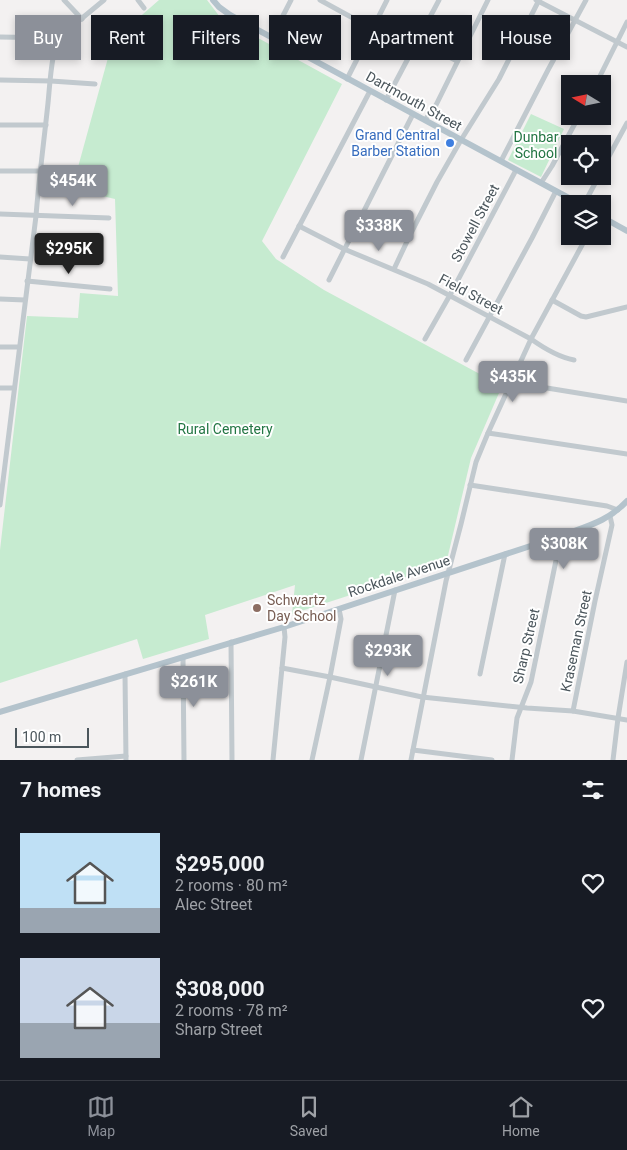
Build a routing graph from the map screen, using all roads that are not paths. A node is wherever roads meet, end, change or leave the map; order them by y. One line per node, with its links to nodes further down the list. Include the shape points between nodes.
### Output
1 (64, 0): 17 (street)
2 (104, 0): 17 (street)
3 (138, 0): 12 (street)
4 (213, 0): 20 (main road, Dartmouth Street, via 230,15)
5 (291, 0): 13 (street)
6 (320, 0): 16 (street)
7 (387, 0): 14 (street)
8 (439, 0): 15 (street)
9 (488, 0): 29 (street)
10 (586, 0): 18 (street)
11 (538, 1): 18 (street); 43 (street, via 499,79)
12 (144, 8)
13 (283, 15)
14 (379, 15)
15 (431, 15)
16 (351, 17)
17 (82, 19)
18 (575, 20): 23 (street); 45 (street)
19 (627, 22): 23 (street)
20 (269, 35)
21 (0, 37): 22 (street)
22 (15, 37)
23 (617, 41): 24 (street); 30 (street)
24 (627, 47)
25 (53, 60): 33 (street)
26 (314, 60): 31 (main road, Dartmouth Street)
27 (356, 60): 31 (street)
28 (407, 60): 36 (street)
29 (457, 61): 38 (street, via 436,105)
30 (600, 75)
31 (347, 78): 35 (main road, Dartmouth Street)
32 (0, 80): 33 (street)
33 (50, 81): 34 (street); 41 (street)
34 (95, 84)
35 (370, 91): 36 (main road, Dartmouth Street); 57 (street)
36 (386, 100): 37 (main road, Dartmouth Street)
37 (413, 114): 38 (main road, Dartmouth Street); 60 (street)
38 (425, 120): 43 (main road, Dartmouth Street)
39 (627, 123): 44 (street)
40 (0, 125): 41 (street)
41 (46, 125): 48 (street)
42 (573, 125): 49 (street)
43 (460, 140): 45 (main road, Dartmouth Street); 64 (street)
44 (611, 152)
45 (500, 161): 47 (main road, Dartmouth Street)
46 (0, 170): 48 (street)
47 (516, 170): 49 (main road, Dartmouth Street); 68 (street, Stowell Street)
48 (39, 171): 50 (street, via 53,181); 54 (street)
49 (542, 183): 51 (main road, Dartmouth Street)
50 (68, 185)
51 (556, 191): 52 (main road, Dartmouth Street); 73 (street)
52 (563, 195)
53 (0, 214): 54 (street)
54 (36, 216): 55 (street); 63 (street)
55 (109, 218)
56 (611, 221): 58 (main road)
57 (299, 226): 60 (street, Field Street); 62 (street)
58 (626, 228)
59 (582, 245): 71 (street)
60 (344, 249): 64 (street, Field Street); 65 (street)
61 (0, 257): 63 (street)
62 (284, 257)
63 (30, 258): 66 (street)
64 (394, 270): 68 (street, Field Street)
65 (329, 280)
66 (27, 281): 67 (street); 70 (street)
67 (110, 289)
68 (450, 294): 73 (street, Field Street); 74 (street, Stowell Street)
69 (0, 299): 70 (street)
70 (25, 300): 77 (street)
71 (552, 300): 72 (street, via 586,317); 75 (street)
72 (627, 307)
73 (490, 317): 75 (street, Field Street); 78 (street)
74 (424, 339)
75 (531, 339): 79 (street, Field Street, via 543,348); 80 (street)
76 (0, 347): 77 (street)
77 (19, 347): 82 (street)
78 (466, 360)
79 (574, 360)
80 (511, 384): 83 (street); 84 (street)
81 (0, 388): 82 (street)
82 (14, 388): 86 (street)
83 (627, 401)
84 (488, 433): 87 (street); 88 (street)
85 (0, 445): 86 (street)
86 (7, 445): 90 (street)
87 (627, 454)
88 (470, 485): 91 (street); 95 (street)
89 (627, 501): 91 (main road, Rockdale Avenue)
90 (0, 505)
91 (618, 510): 92 (main road, Rockdale Avenue)
92 (610, 516): 93 (main road, Rockdale Avenue); 110 (street, Kraseman Street, via 612,525)
93 (561, 536): 94 (main road, Rockdale Avenue); 108 (street, Sharp Street, via 531,682)
94 (505, 554): 95 (main road, Rockdale Avenue); 104 (street)
95 (448, 572): 96 (main road, Rockdale Avenue); 107 (street)
96 (395, 590): 97 (main road, Rockdale Avenue); 106 (street)
97 (339, 609): 98 (main road, Rockdale Avenue); 105 (street, via 341,619)
98 (284, 627): 99 (main road, Rockdale Avenue); 102 (street)
99 (231, 642): 100 (main road, Rockdale Avenue); 117 (street)
100 (183, 657): 103 (main road, Rockdale Avenue); 116 (street)
101 (627, 662): 111 (street)
102 (282, 668): 105 (street); 118 (street)
103 (125, 674): 109 (main road, Rockdale Avenue); 114 (street)
104 (480, 674)
105 (330, 677): 106 (street); 119 (street)
106 (375, 688): 107 (street); 120 (street)
107 (422, 697): 108 (street); 113 (street)
108 (521, 708): 110 (street); 123 (street, Sharp Street)
109 (0, 712)
110 (573, 712): 111 (street)
111 (618, 718): 112 (street); 124 (street)
112 (627, 720)
113 (413, 750): 121 (street); 122 (street)
114 (126, 758): 115 (street)
115 (77, 760)
116 (184, 760)
117 (232, 760)
118 (273, 760)
119 (312, 760)
120 (362, 760)
121 (411, 760)
122 (492, 760)
123 (512, 760)
124 (613, 760)

